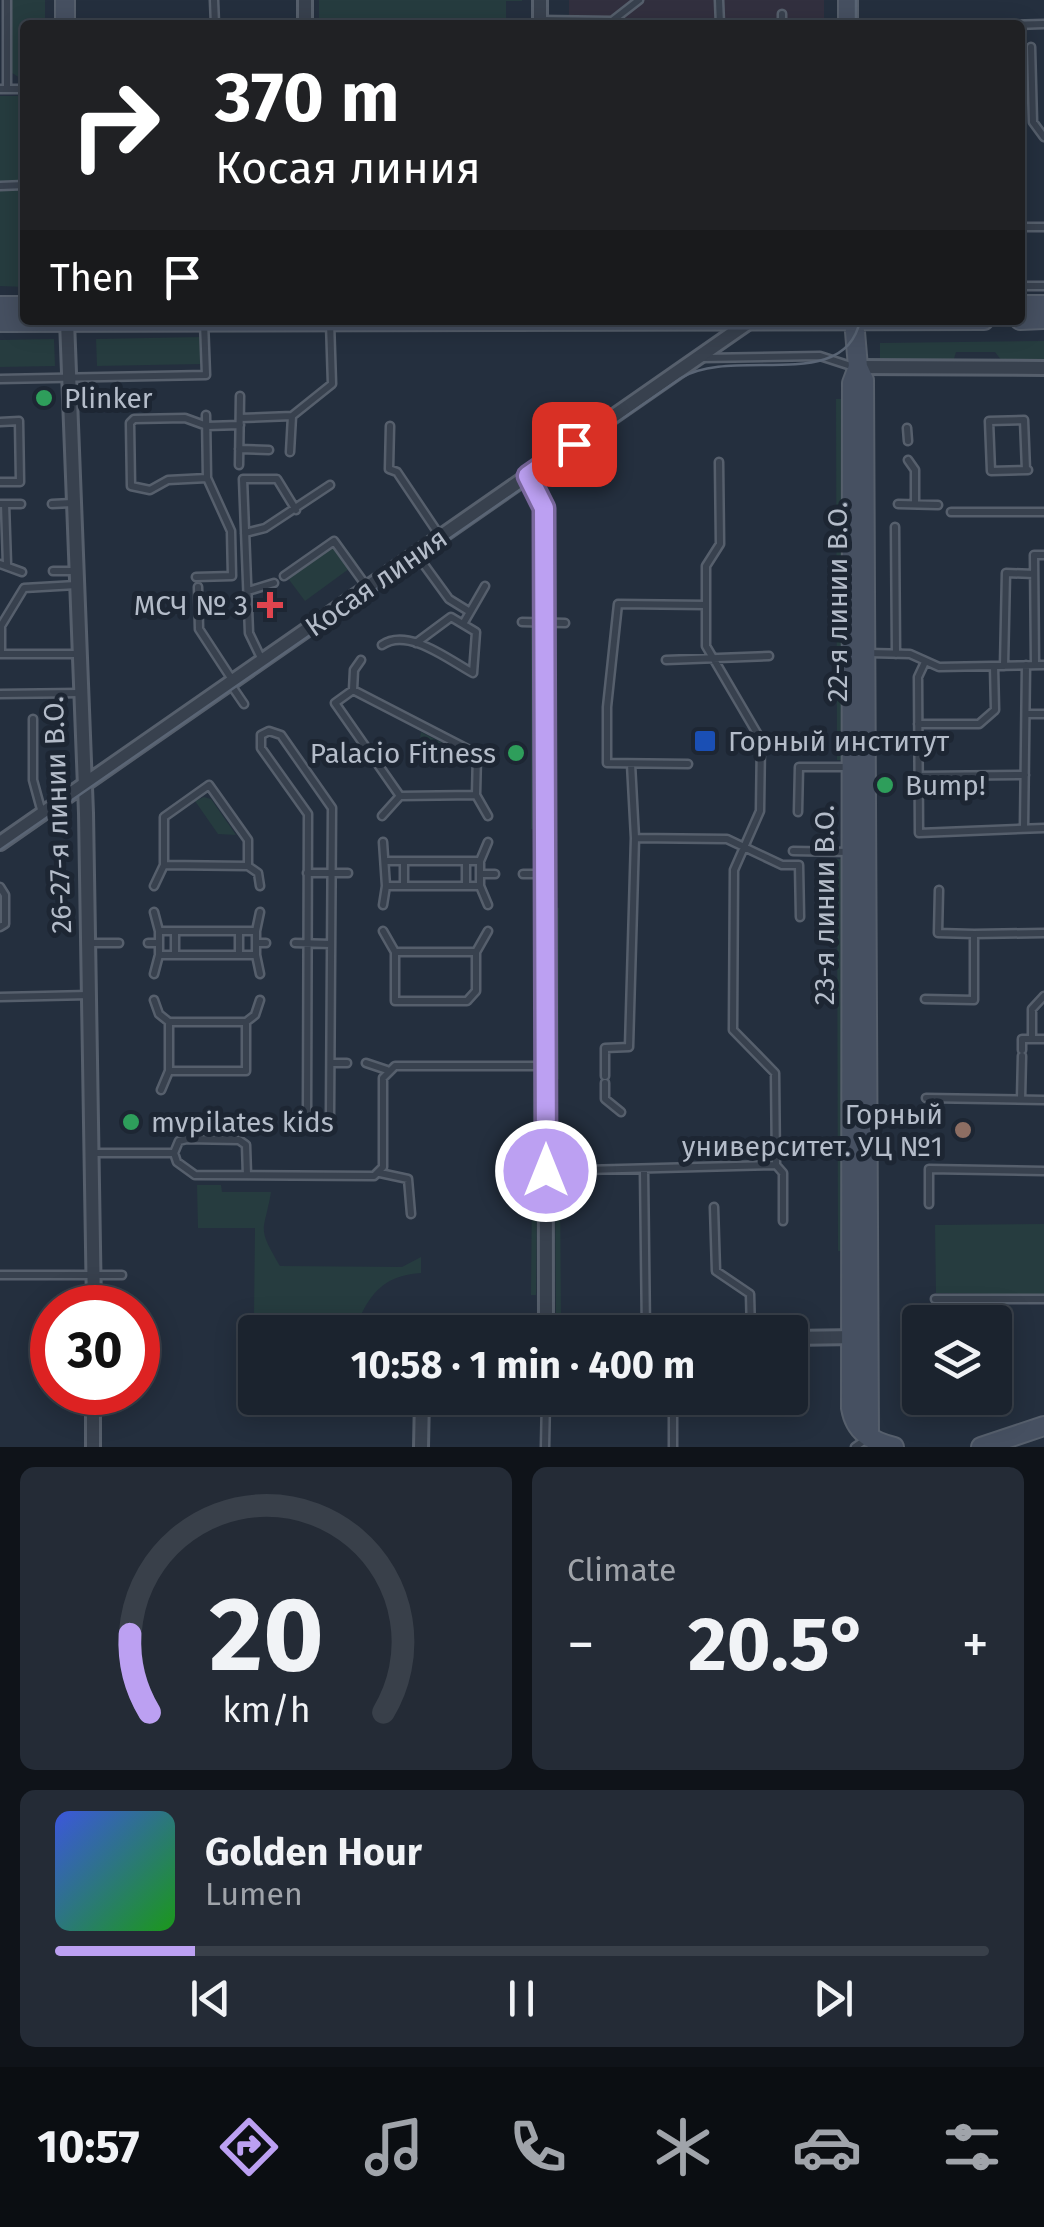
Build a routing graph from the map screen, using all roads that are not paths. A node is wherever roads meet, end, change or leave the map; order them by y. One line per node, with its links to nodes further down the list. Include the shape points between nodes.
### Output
1 (6, 0): 7 (lane)
2 (638, 0): 4 (lane)
3 (782, 14): 5 (lane)
4 (615, 20)
5 (782, 20)
6 (1031, 47): 8 (lane, via 1033,122)
7 (3, 89)
8 (1044, 136)
9 (67, 325): 18 (street, 26-27-я линии В.О.)
10 (204, 325): 17 (lane)
11 (330, 325): 24 (lane, via 332,384)
12 (744, 325): 14 (street, Косая линия)
13 (854, 325): 15 (street)
14 (697, 358): 15 (lane, via 820,356); 39 (street, Косая линия)
15 (858, 368): 16 (street); 81 (street, 23-я линии В.О., via 852,383); 81 (street, 22-я линии В.О., via 870,504)
16 (1044, 368)
17 (206, 375): 18 (lane); 20 (lane)
18 (69, 377): 19 (lane); 44 (street, 26-27-я линии В.О.)
19 (0, 379)
20 (206, 388)
21 (240, 396): 26 (lane)
22 (1008, 407): 25 (lane)
23 (206, 415): 28 (lane)
24 (292, 416): 26 (lane); 34 (lane)
25 (1008, 420): 38 (lane, via 1024,420 1027,470); 38 (lane, via 989,421 990,471)
26 (240, 421): 28 (lane); 32 (lane)
27 (0, 422): 42 (lane, via 19,422 20,482)
28 (206, 426): 40 (lane); 40 (lane, via 186,418 134,419 131,486 150,490 168,480)
29 (390, 426): 56 (lane, via 390,469)
30 (907, 428): 31 (lane)
31 (908, 441)
32 (239, 449): 33 (lane); 37 (lane)
33 (269, 450)
34 (290, 452)
35 (908, 460): 49 (lane, via 915,470)
36 (719, 462): 72 (lane, via 720,544 706,566)
37 (239, 465)
38 (1008, 470): 41 (lane)
39 (528, 476): 56 (street, Косая линия); 75 (street, via 544,508)
40 (207, 478): 63 (lane, via 231,531 232,576)
41 (1008, 480)
42 (0, 482)
43 (330, 485): 51 (lane)
44 (73, 503): 47 (lane); 65 (street, 26-27-я линии В.О.)
45 (2, 504): 46 (lane); 59 (lane)
46 (21, 504)
47 (52, 504)
48 (898, 504): 49 (lane)
49 (915, 504): 50 (lane)
50 (938, 504)
51 (296, 510): 55 (lane); 55 (lane, via 277,479 243,479)
52 (952, 512): 53 (lane)
53 (1044, 512)
54 (895, 526): 84 (lane)
55 (245, 533): 71 (lane)
56 (441, 537): 57 (street, Косая линия)
57 (416, 554): 70 (street, Косая линия); 73 (lane, via 449,599)
58 (1044, 555): 62 (lane, via 1034,554)
59 (3, 564): 61 (lane)
60 (53, 571): 65 (lane)
61 (22, 572)
62 (1034, 574): 67 (lane); 93 (lane, via 1006,573)
63 (196, 576)
64 (284, 576): 70 (lane, via 334,542)
65 (76, 578): 82 (lane, via 24,588 1,626); 83 (street, 26-27-я линии В.О.)
66 (274, 582): 71 (lane)
67 (1041, 584): 78 (lane)
68 (485, 586): 73 (lane)
69 (198, 588): 94 (lane, via 198,629)
70 (368, 588): 89 (street, Косая линия)
71 (248, 591): 89 (lane, via 249,633)
72 (706, 605): 86 (lane, via 706,646); 103 (lane, via 618,604 607,764)
73 (470, 612): 77 (lane)
74 (522, 622): 75 (lane)
75 (544, 622): 76 (lane); 138 (street)
76 (565, 623)
77 (463, 624): 79 (lane, via 451,617); 79 (lane, via 476,632 474,673)
78 (1040, 639): 91 (lane)
79 (416, 643): 80 (lane, via 399,638)
80 (382, 645)
81 (858, 653): 84 (lane); 105 (street, 23-я линии В.О.); 181 (street, 22-я линии В.О.)
82 (0, 654): 83 (lane)
83 (78, 654): 96 (street, 26-27-я линии В.О.)
84 (896, 654): 90 (lane)
85 (769, 656): 86 (lane)
86 (714, 659): 88 (lane); 121 (lane, via 761,740 760,812)
87 (361, 660): 95 (lane)
88 (666, 660)
89 (262, 661): 94 (street, Косая линия)
90 (925, 662): 92 (lane); 102 (lane, via 918,677)
91 (1035, 665): 93 (lane); 99 (lane)
92 (994, 666): 93 (lane); 102 (lane, via 995,710 979,724)
93 (1004, 666)
94 (231, 683): 98 (lane); 108 (street, Косая линия)
95 (352, 690): 109 (lane, via 477,754); 110 (lane, via 335,703)
96 (80, 692): 97 (lane); 108 (street, 26-27-я линии В.О.)
97 (0, 694)
98 (244, 704)
99 (1026, 714): 100 (lane); 106 (lane)
100 (1044, 714)
101 (32, 719): 112 (lane, via 33,780)
102 (918, 724): 107 (lane)
103 (631, 764): 104 (lane); 117 (lane)
104 (688, 764)
105 (852, 767): 111 (lane, via 799,768); 123 (street, 23-я линии В.О.)
106 (1025, 775): 107 (lane); 115 (lane)
107 (918, 776): 115 (lane, via 919,834)
108 (84, 785): 112 (street, Косая линия); 161 (street, 26-27-я линии В.О.)
109 (476, 795): 110 (lane); 114 (lane)
110 (400, 796): 113 (lane)
111 (798, 812)
112 (42, 814): 120 (street, Косая линия)
113 (382, 816)
114 (488, 816)
115 (1024, 828): 116 (lane)
116 (1044, 828)
117 (635, 838): 121 (lane, via 727,839); 199 (lane, via 629,1047 604,1048 604,1099)
118 (383, 842): 124 (lane)
119 (488, 842): 127 (lane)
120 (0, 843)
121 (744, 847): 151 (lane, via 799,866); 203 (lane, via 734,870 733,1030 775,1073)
122 (793, 850): 123 (lane)
123 (852, 852): 181 (street, 23-я линии В.О.)
124 (386, 861): 125 (lane); 134 (lane)
125 (404, 861): 126 (lane); 142 (lane)
126 (466, 861): 127 (lane); 143 (lane)
127 (480, 861): 135 (lane)
128 (164, 865): 129 (lane); 129 (lane, via 164,817 209,785 248,840); 139 (lane)
129 (248, 866): 140 (lane)
130 (308, 873): 131 (lane); 131 (lane, via 308,814 261,748 262,729 282,735 331,805); 168 (lane)
131 (332, 873): 132 (lane); 169 (lane)
132 (348, 873)
133 (377, 873): 134 (lane)
134 (386, 873): 141 (lane)
135 (480, 874): 136 (lane); 144 (lane)
136 (495, 874)
137 (523, 874): 138 (lane)
138 (545, 874): 192 (street)
139 (154, 886)
140 (260, 886)
141 (386, 886): 142 (lane); 147 (lane)
142 (404, 886): 143 (lane)
143 (466, 886): 144 (lane)
144 (480, 886): 148 (lane)
145 (0, 887): 152 (lane)
146 (939, 890): 160 (lane, via 938,934)
147 (383, 904)
148 (488, 905)
149 (154, 912): 154 (lane)
150 (260, 912): 157 (lane)
151 (800, 917)
152 (0, 927)
153 (383, 930): 170 (lane)
154 (160, 931): 155 (lane); 164 (lane)
155 (175, 931): 156 (lane); 173 (lane)
156 (239, 931): 157 (lane); 174 (lane)
157 (256, 931): 165 (lane)
158 (488, 931): 171 (lane)
159 (1044, 933): 160 (lane)
160 (974, 934): 182 (lane, via 974,1000)
161 (89, 943): 162 (lane); 178 (street, 26-27-я линии В.О.)
162 (119, 943)
163 (148, 943): 164 (lane)
164 (160, 943): 172 (lane)
165 (256, 943): 166 (lane); 175 (lane)
166 (266, 943)
167 (295, 943): 168 (lane)
168 (307, 944): 169 (lane); 189 (lane, via 307,1114 319,1129 330,1118)
169 (331, 944): 189 (lane)
170 (395, 952): 171 (lane); 171 (lane, via 395,1001 467,1001 476,990)
171 (476, 952)
172 (159, 955): 173 (lane); 176 (lane)
173 (175, 955): 174 (lane)
174 (239, 955): 175 (lane)
175 (256, 955): 177 (lane)
176 (154, 974)
177 (260, 974)
178 (90, 995): 180 (lane); 200 (street, 26-27-я линии В.О.)
179 (1044, 996): 188 (lane, via 1032,1009)
180 (0, 997)
181 (864, 999): 223 (street, 23-я линии В.О.)
182 (926, 999)
183 (154, 1000): 185 (lane)
184 (260, 1000): 186 (lane)
185 (169, 1022): 186 (lane); 194 (lane)
186 (246, 1022): 194 (lane, via 246,1071)
187 (1044, 1038): 188 (lane)
188 (1032, 1039): 197 (lane, via 1022,1039)
189 (330, 1063): 190 (lane)
190 (347, 1063)
191 (366, 1063): 193 (lane)
192 (546, 1066): 193 (lane); 205 (street)
193 (388, 1070): 207 (lane)
194 (169, 1071): 195 (lane)
195 (161, 1090)
196 (926, 1098): 197 (lane)
197 (1021, 1099): 198 (lane)
198 (1044, 1100)
199 (621, 1112)
200 (95, 1153): 201 (lane); 214 (street, 26-27-я линии В.О.)
201 (174, 1153): 208 (lane, via 195,1175); 208 (lane, via 187,1139 239,1140 246,1145)
202 (318, 1164): 209 (lane)
203 (776, 1166): 204 (lane); 213 (lane, via 782,1173)
204 (644, 1170): 205 (lane); 221 (lane)
205 (546, 1171): 220 (street)
206 (1044, 1171): 210 (lane, via 930,1169)
207 (380, 1172): 209 (lane); 212 (lane, via 408,1179)
208 (247, 1175): 209 (lane)
209 (318, 1175)
210 (930, 1204)
211 (714, 1207): 222 (lane, via 716,1271 750,1294)
212 (411, 1214)
213 (783, 1222)
214 (94, 1274): 215 (lane); 216 (lane); 217 (street, 26-27-я линии В.О.)
215 (122, 1274)
216 (0, 1275)
217 (94, 1285)
218 (935, 1299): 219 (lane)
219 (1044, 1299)
220 (546, 1315)
221 (646, 1315)
222 (751, 1315)
223 (859, 1337): 224 (street); 230 (street, 23-я линии В.О., via 853,1421)
224 (808, 1338)
225 (93, 1415): 231 (street)
226 (417, 1415): 232 (street)
227 (546, 1415): 233 (lane)
228 (673, 1415): 234 (lane)
229 (1044, 1426): 236 (street)
230 (862, 1442): 235 (street)
231 (92, 1447)
232 (421, 1447)
233 (546, 1447)
234 (673, 1447)
235 (894, 1447)
236 (981, 1447)

